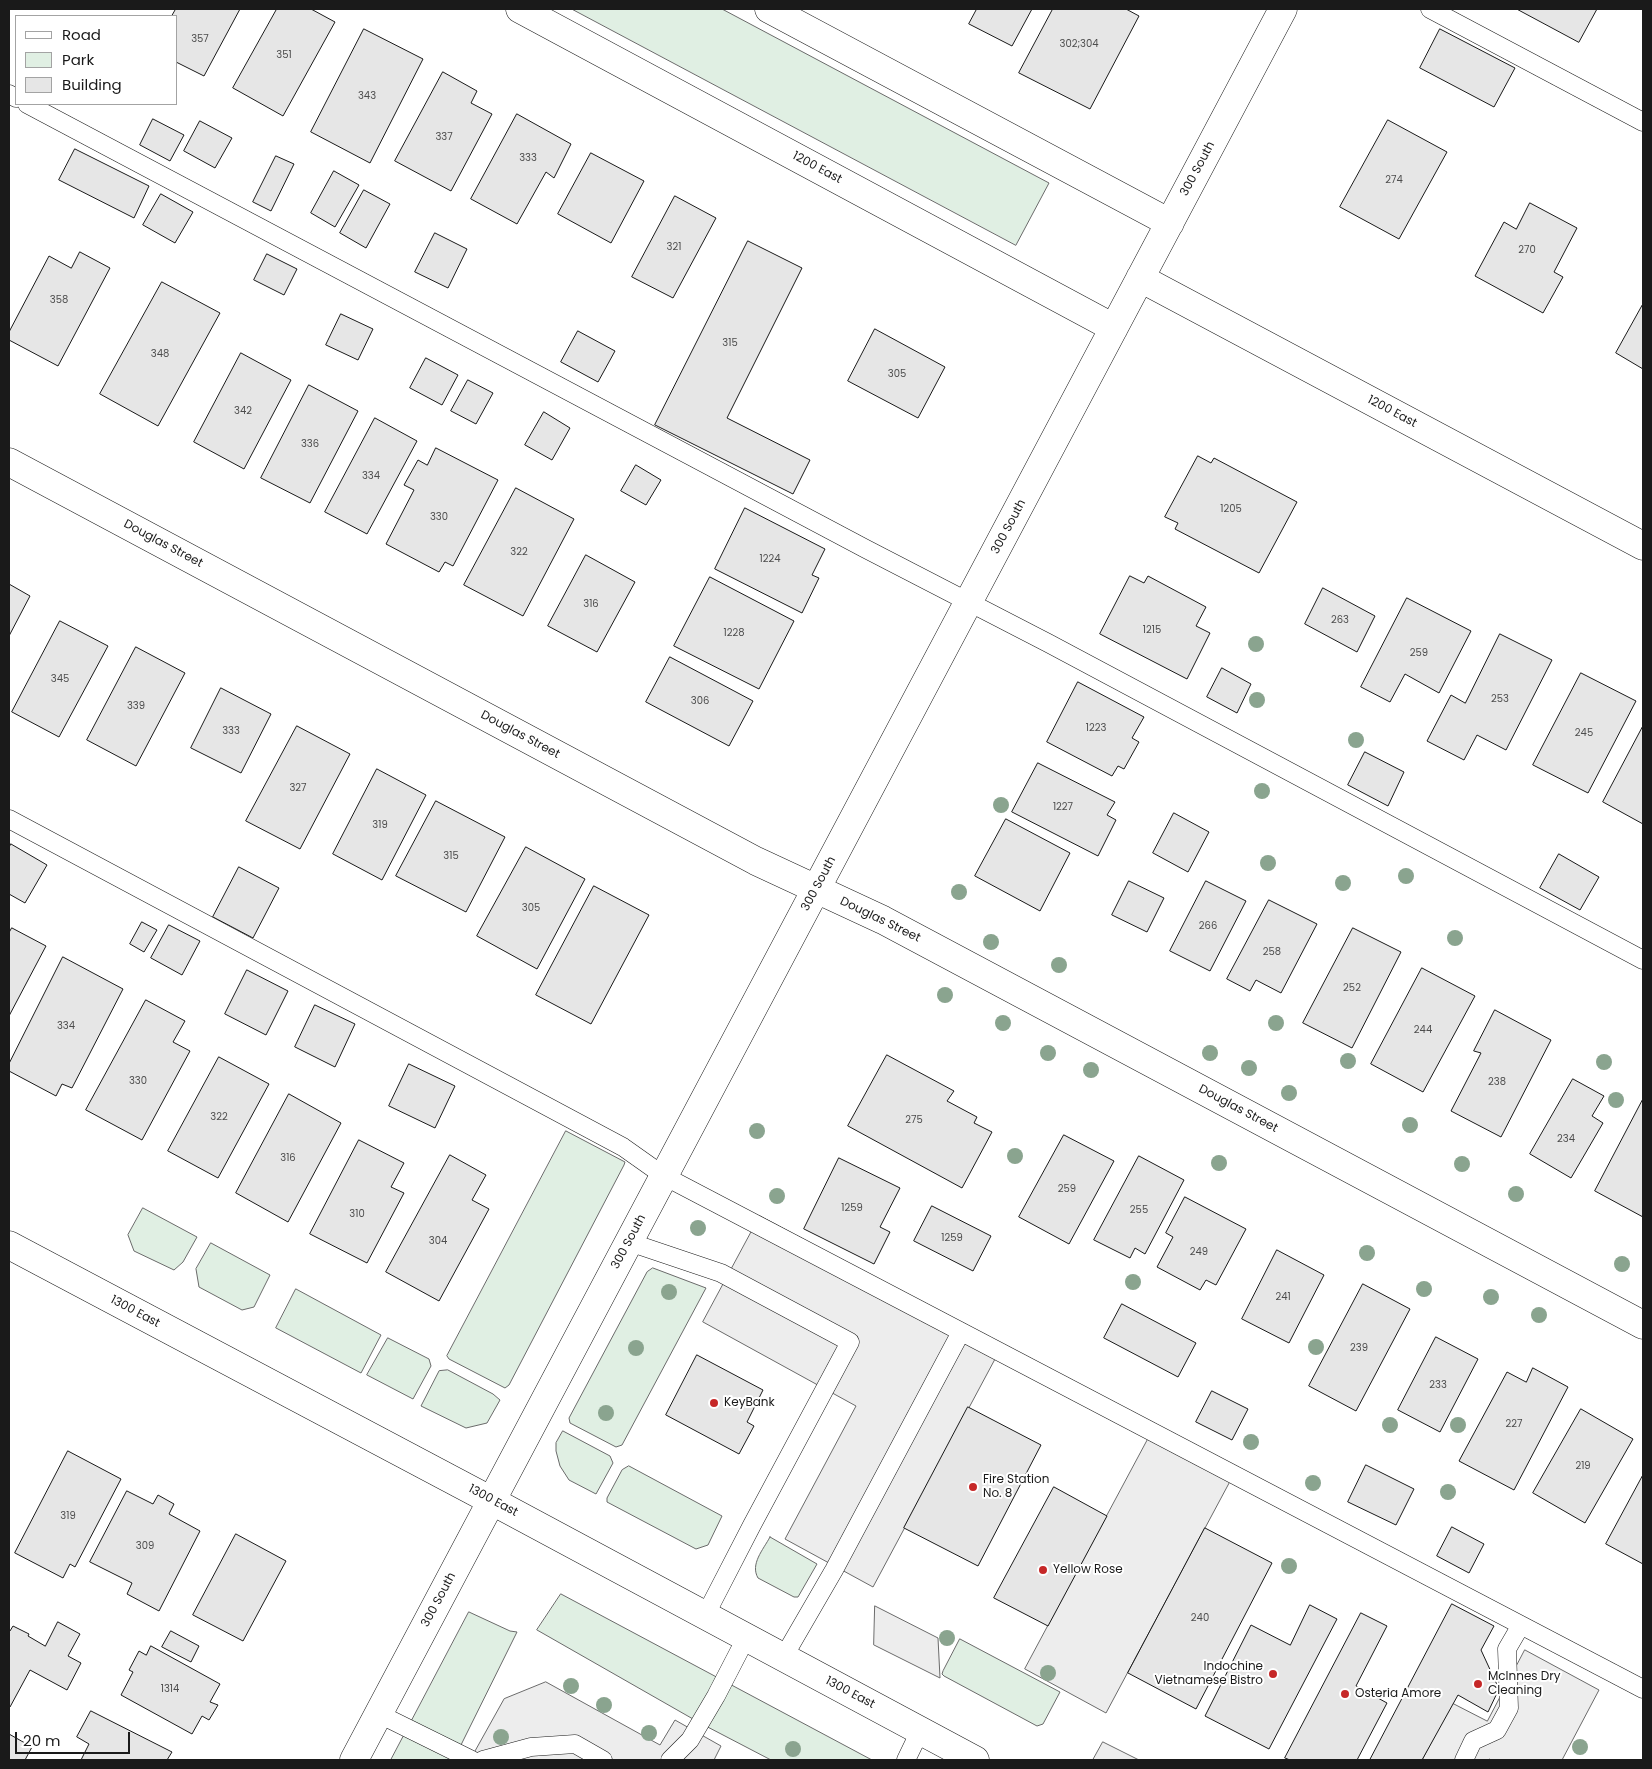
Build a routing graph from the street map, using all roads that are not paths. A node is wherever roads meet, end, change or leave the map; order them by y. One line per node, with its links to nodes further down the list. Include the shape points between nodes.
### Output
1 (520, 9): 9 (street, 1200 East)
2 (769, 9): 7 (street)
3 (1284, 9): 7 (street, 300 South)
4 (1430, 9): 6 (lane)
5 (28, 105): 12 (lane)
6 (1643, 122)
7 (1170, 223): 8 (street, 300 South)
8 (1140, 278): 9 (street, 300 South); 11 (street, 1200 East)
9 (1114, 328): 12 (street, 300 South)
10 (9, 462): 14 (street, Douglas Street, via 756,861)
11 (1643, 546)
12 (969, 602): 14 (street, 300 South); 15 (lane)
13 (9, 819): 16 (lane, via 622,1147)
14 (816, 889): 16 (street, 300 South); 19 (street, Douglas Street, via 884,920)
15 (1643, 960)
16 (664, 1176): 17 (street, 300 South); 20 (lane)
17 (629, 1242): 21 (street, 300 South); 22 (lane, via 721,1273 850,1342)
18 (9, 1246): 21 (street, 1300 East)
19 (1643, 1325)
20 (961, 1332): 23 (lane); 25 (lane, via 834,1570)
21 (492, 1501): 22 (street, 1300 East); 27 (street, 300 South)
22 (706, 1616): 24 (street, 1300 East)
23 (1522, 1625): 26 (lane); 36 (lane, via 1507,1648 1508,1708 1497,1730 1473,1741)
24 (746, 1638): 25 (street, 1300 East); 33 (lane, via 690,1740)
25 (783, 1658): 28 (street, 1300 East)
26 (1643, 1689)
27 (379, 1714): 29 (street, 300 South); 30 (lane)
28 (920, 1731): 34 (lane); 35 (street, 1300 East)
29 (354, 1760)
30 (472, 1760)
31 (483, 1760): 32 (lane, via 532,1747 575,1744)
32 (603, 1760)
33 (670, 1760)
34 (906, 1760)
35 (975, 1760)
36 (1464, 1760)

